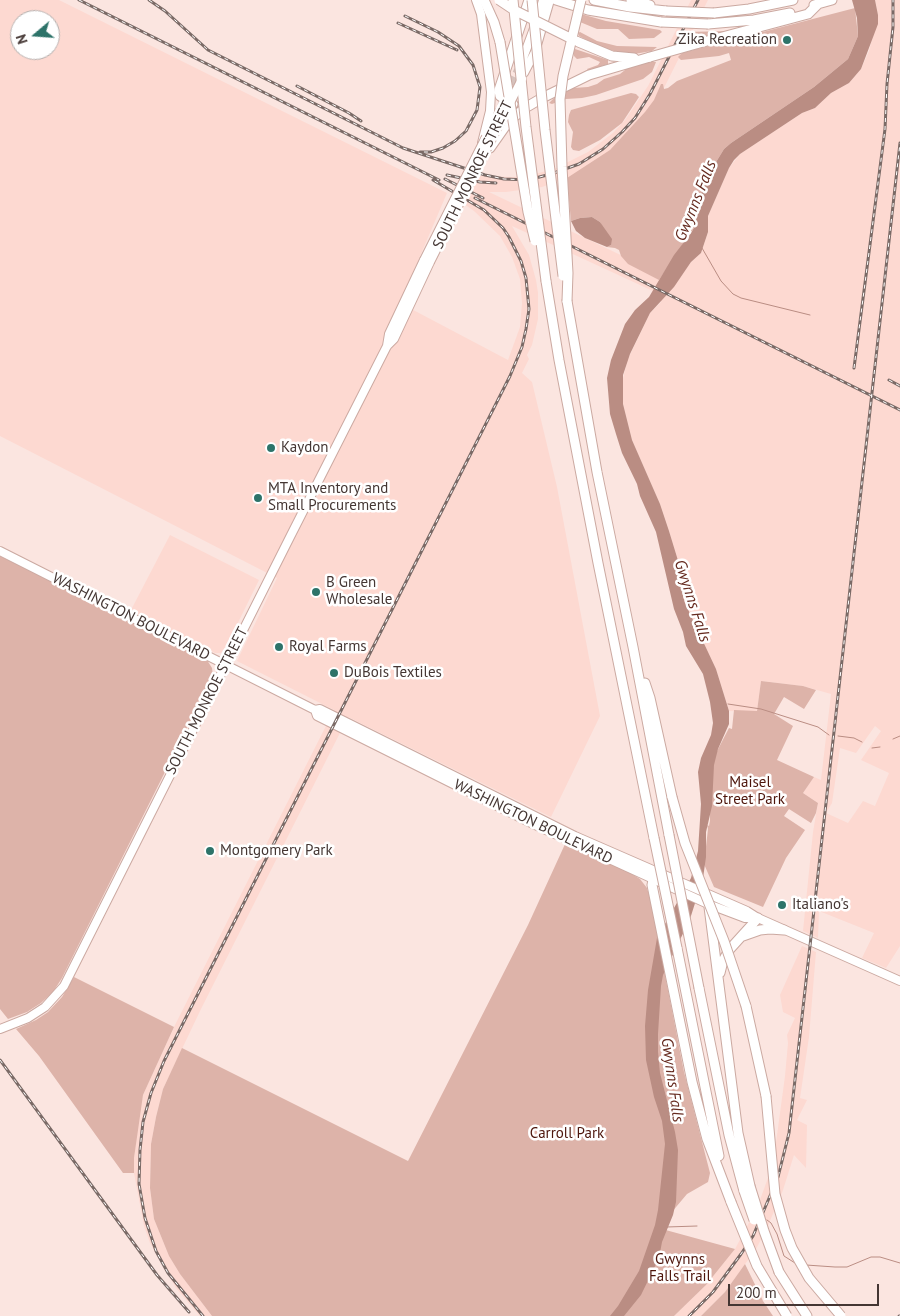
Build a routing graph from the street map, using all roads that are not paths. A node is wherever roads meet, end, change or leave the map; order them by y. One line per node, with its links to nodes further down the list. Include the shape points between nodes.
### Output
1 (476, 0): 20 (main road, bridge, via 481,14 491,92 490,112)
2 (484, 0): 23 (highway, bridge, via 500,42 528,212)
3 (499, 0): 16 (highway, bridge, via 612,56)
4 (513, 0): 23 (highway, bridge)
5 (531, 0): 18 (highway, via 499,90 500,96); 24 (highway, bridge)
6 (543, 0): 17 (main road, SOUTH MONROE STREET)
7 (550, 0): 17 (main road, SOUTH MONROE STREET, via 535,52)
8 (556, 0): 14 (highway, bridge, via 588,10 661,22 708,24 754,20)
9 (581, 0): 24 (highway, bridge, via 560,99)
10 (594, 0): 15 (highway)
11 (631, 0): 15 (highway)
12 (793, 0): 15 (highway, bridge, via 714,13)
13 (832, 0): 14 (highway)
14 (818, 4): 16 (highway, bridge, via 808,14)
15 (666, 11)
16 (650, 57): 21 (highway, bridge, via 589,75 525,108 509,122)
17 (522, 72): 21 (main road, SOUTH MONROE STREET, bridge)
18 (514, 104)
19 (496, 118): 20 (main road, SOUTH MONROE STREET, bridge)
20 (479, 152): 22 (main road, SOUTH MONROE STREET, bridge)
21 (479, 165): 22 (main road, SOUTH MONROE STREET, bridge)
22 (427, 261): 27 (main road, SOUTH MONROE STREET, via 394,339)
23 (546, 281): 37 (highway, bridge, via 598,563 715,1140)
24 (567, 301): 26 (highway, via 597,472)
25 (0, 550): 27 (main road, WASHINGTON BOULEVARD)
26 (633, 647): 36 (highway, bridge, via 729,1135); 40 (highway, bridge, via 650,698 685,843 746,1006 766,1096 775,1194 785,1230 808,1278)
27 (225, 665): 28 (main road, WASHINGTON BOULEVARD, via 315,710 317,716 514,814); 35 (main road, SOUTH MONROE STREET, via 64,986 46,1007)
28 (654, 876): 29 (main road, WASHINGTON BOULEVARD, via 675,890); 29 (main road, WASHINGTON BOULEVARD, via 676,880); 37 (highway, via 652,885 692,1082 707,1139)
29 (706, 898): 30 (main road, WASHINGTON BOULEVARD, via 745,918); 34 (highway)
30 (758, 918): 31 (main road, WASHINGTON BOULEVARD); 32 (highway)
31 (784, 930): 32 (highway, via 760,930); 33 (main road, WASHINGTON BOULEVARD)
32 (740, 937): 34 (highway, via 723,961)
33 (900, 981)
34 (719, 986): 36 (highway)
35 (0, 1029)
36 (747, 1188): 39 (highway, bridge, via 779,1272)
37 (731, 1202): 38 (highway, bridge, via 757,1266)
38 (787, 1316)
39 (807, 1316)
40 (841, 1316)

